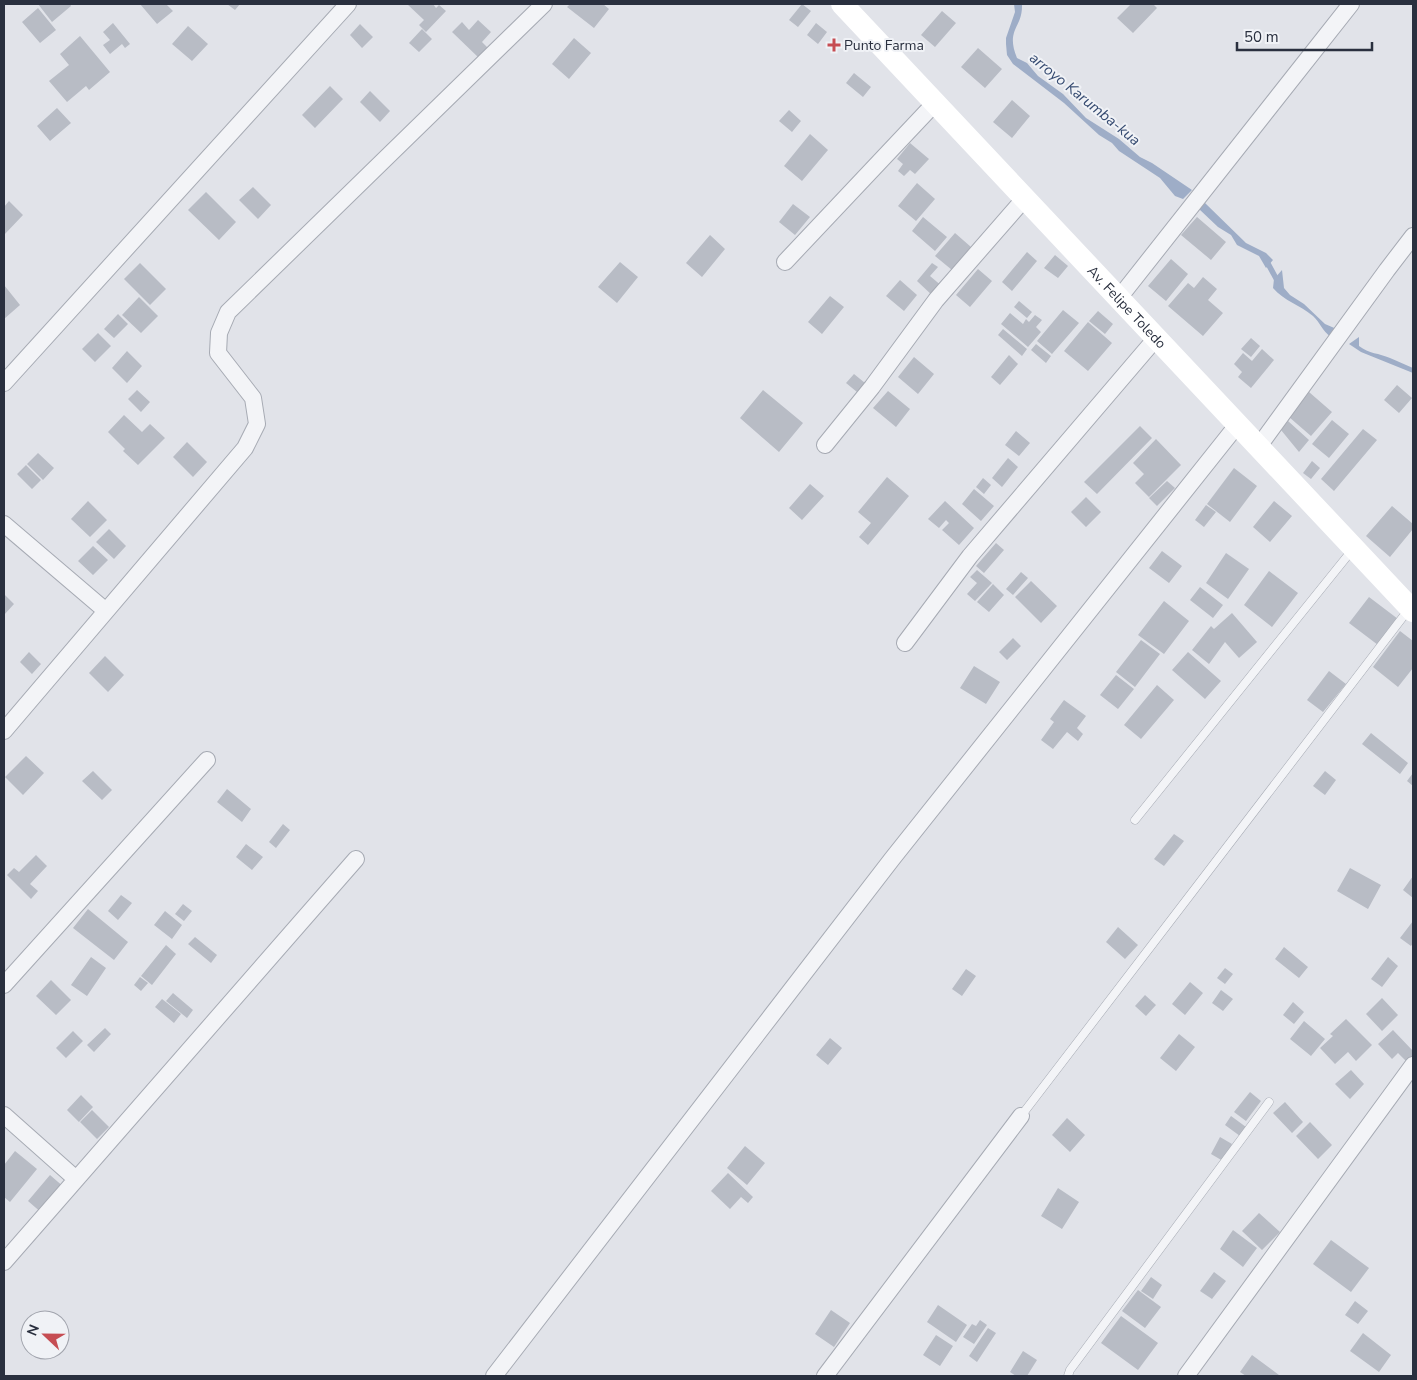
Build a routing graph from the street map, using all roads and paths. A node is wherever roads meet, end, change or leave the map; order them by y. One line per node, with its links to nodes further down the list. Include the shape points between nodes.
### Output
1 (348, 4): 11 (street)
2 (544, 4): 18 (street, via 228,312 220,333 218,353 253,398 257,424 245,448)
3 (842, 4): 5 (main road, Av. Felipe Toledo)
4 (1350, 4): 9 (street)
5 (935, 103): 6 (main road, Av. Felipe Toledo); 8 (street)
6 (1025, 198): 9 (main road, Av. Felipe Toledo); 13 (street, via 936,300)
7 (1413, 236): 14 (street)
8 (785, 262)
9 (1119, 298): 10 (main road, Av. Felipe Toledo)
10 (1157, 337): 12 (main road, Av. Felipe Toledo); 19 (street, via 970,556)
11 (4, 383)
12 (1238, 424): 14 (main road, Av. Felipe Toledo); 31 (street, via 892,858)
13 (825, 445)
14 (1259, 446): 16 (main road, Av. Felipe Toledo)
15 (4, 524): 18 (street)
16 (1354, 548): 17 (main road, Av. Felipe Toledo); 22 (lane)
17 (1412, 609): 28 (lane)
18 (106, 611): 20 (street)
19 (905, 643)
20 (4, 731)
21 (207, 760): 24 (street)
22 (1135, 820)
23 (356, 859): 29 (street)
24 (4, 985)
25 (1413, 1065): 34 (street)
26 (1269, 1102): 33 (lane)
27 (4, 1115): 29 (street)
28 (1021, 1116): 32 (street)
29 (76, 1179): 30 (street)
30 (4, 1262)
31 (494, 1376)
32 (825, 1376)
33 (1068, 1376)
34 (1186, 1376)

